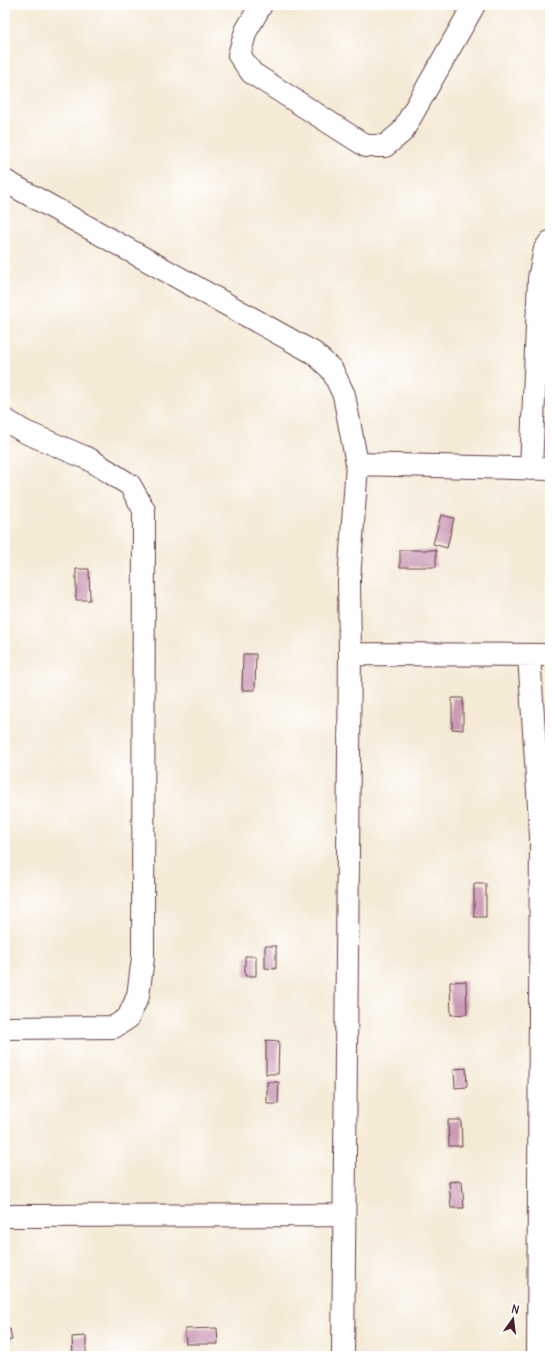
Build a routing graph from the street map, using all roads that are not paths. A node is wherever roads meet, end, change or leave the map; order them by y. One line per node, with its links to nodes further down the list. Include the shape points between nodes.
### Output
1 (261, 5): 2 (street, via 246,31 239,55 252,73 366,146 385,146 402,132)
2 (474, 5)
3 (5, 181): 6 (street, via 314,353 332,370 344,395)
4 (550, 242): 7 (street, via 545,249 539,279)
5 (5, 420): 12 (street, via 25,432 89,458 130,485 144,510 143,958 138,996 128,1018 114,1027)
6 (357, 464): 7 (street); 8 (street, via 349,581)
7 (540, 469)
8 (350, 654): 10 (street); 13 (street)
9 (550, 655): 10 (street)
10 (528, 656): 11 (street)
11 (546, 836): 16 (street)
12 (5, 1028)
13 (344, 1215): 14 (street); 15 (street)
14 (5, 1216)
15 (343, 1356)
16 (538, 1356)

